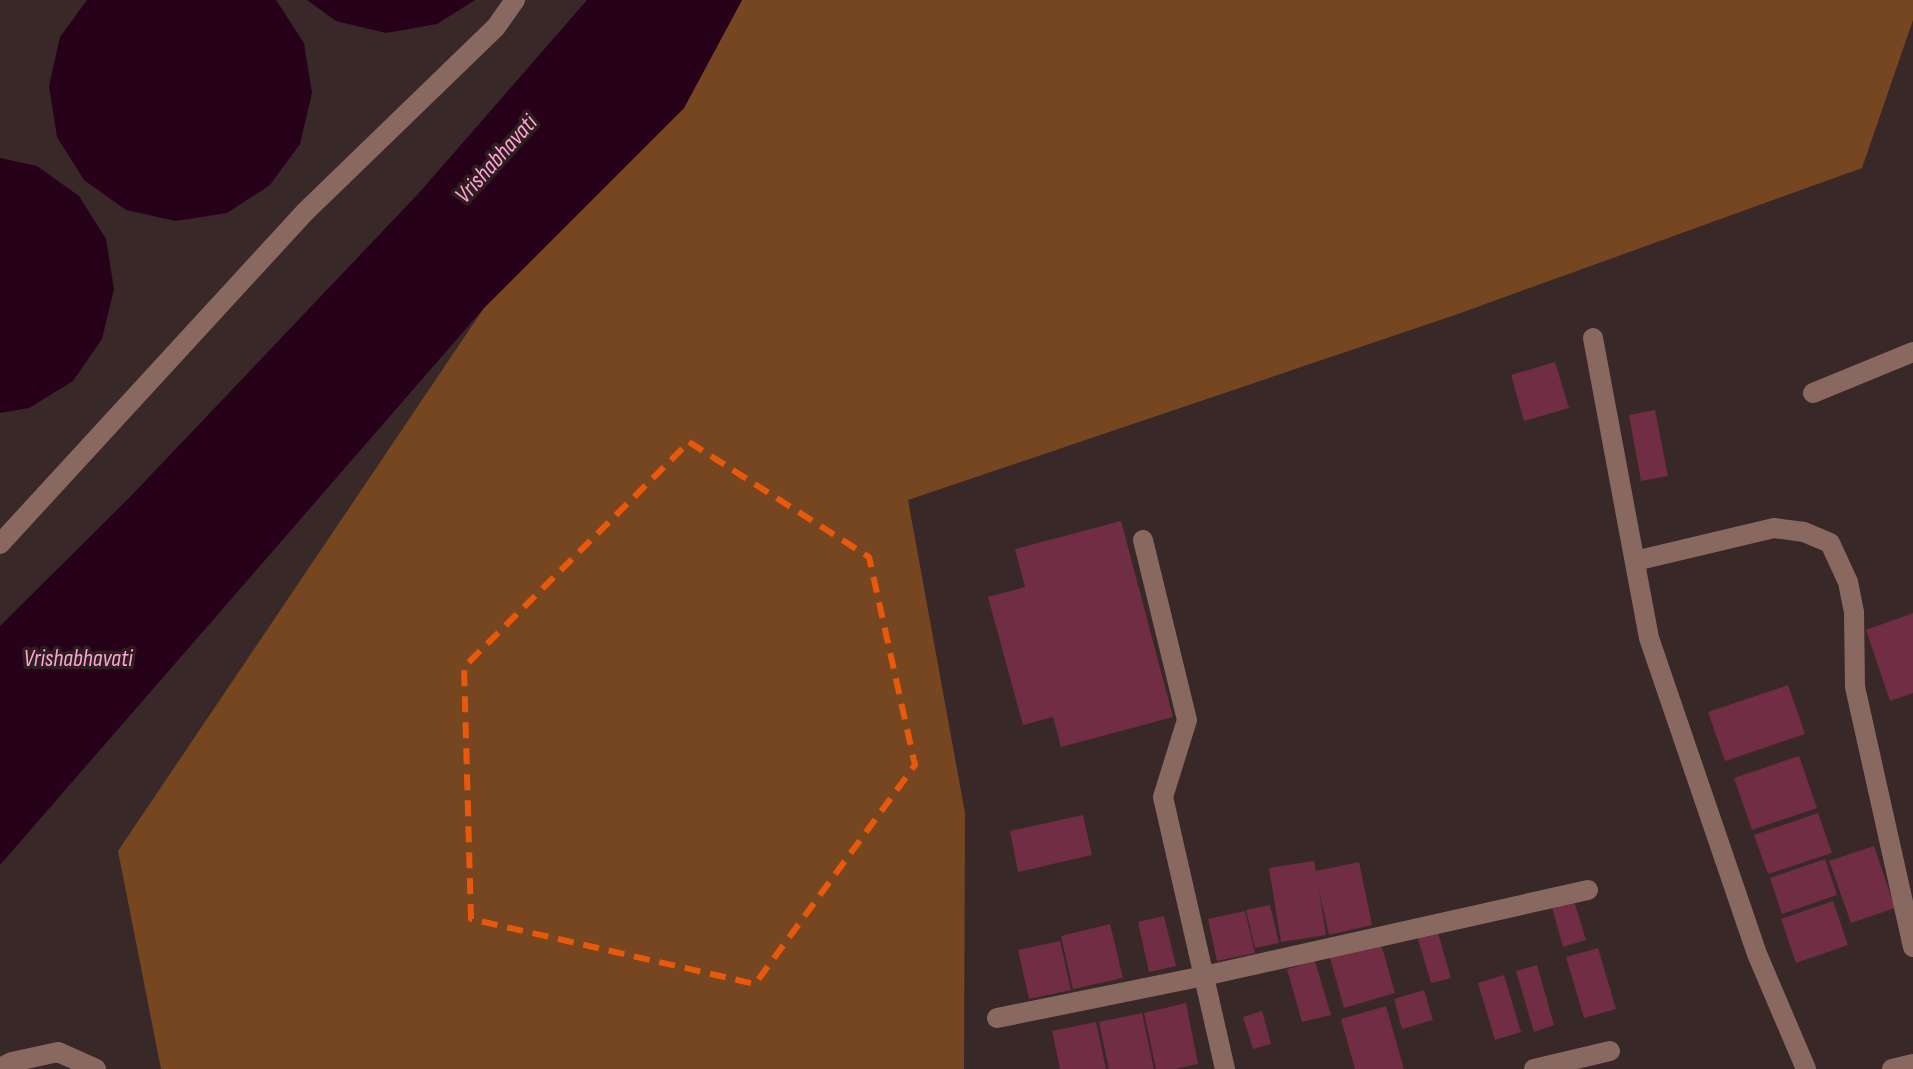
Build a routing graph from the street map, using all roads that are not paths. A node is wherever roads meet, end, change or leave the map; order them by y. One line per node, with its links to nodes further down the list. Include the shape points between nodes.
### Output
1 (515, 0): 6 (street, via 496,27 305,212)
2 (1593, 338): 7 (street)
3 (1913, 352): 4 (street)
4 (1813, 393)
5 (1143, 540): 10 (street, via 1187,720 1163,797)
6 (0, 544)
7 (1635, 561): 9 (street, via 1774,528 1830,543 1848,582 1855,687); 18 (street, via 1649,638 1683,740 1757,954)
8 (1588, 890): 10 (street)
9 (1913, 947)
10 (1204, 976): 11 (street); 16 (street)
11 (997, 1018)
12 (1610, 1051): 17 (street)
13 (1913, 1064): 19 (street)
14 (0, 1068): 15 (street, via 58,1052)
15 (96, 1069)
16 (1225, 1069)
17 (1534, 1069)
18 (1806, 1069)
19 (1892, 1069)

